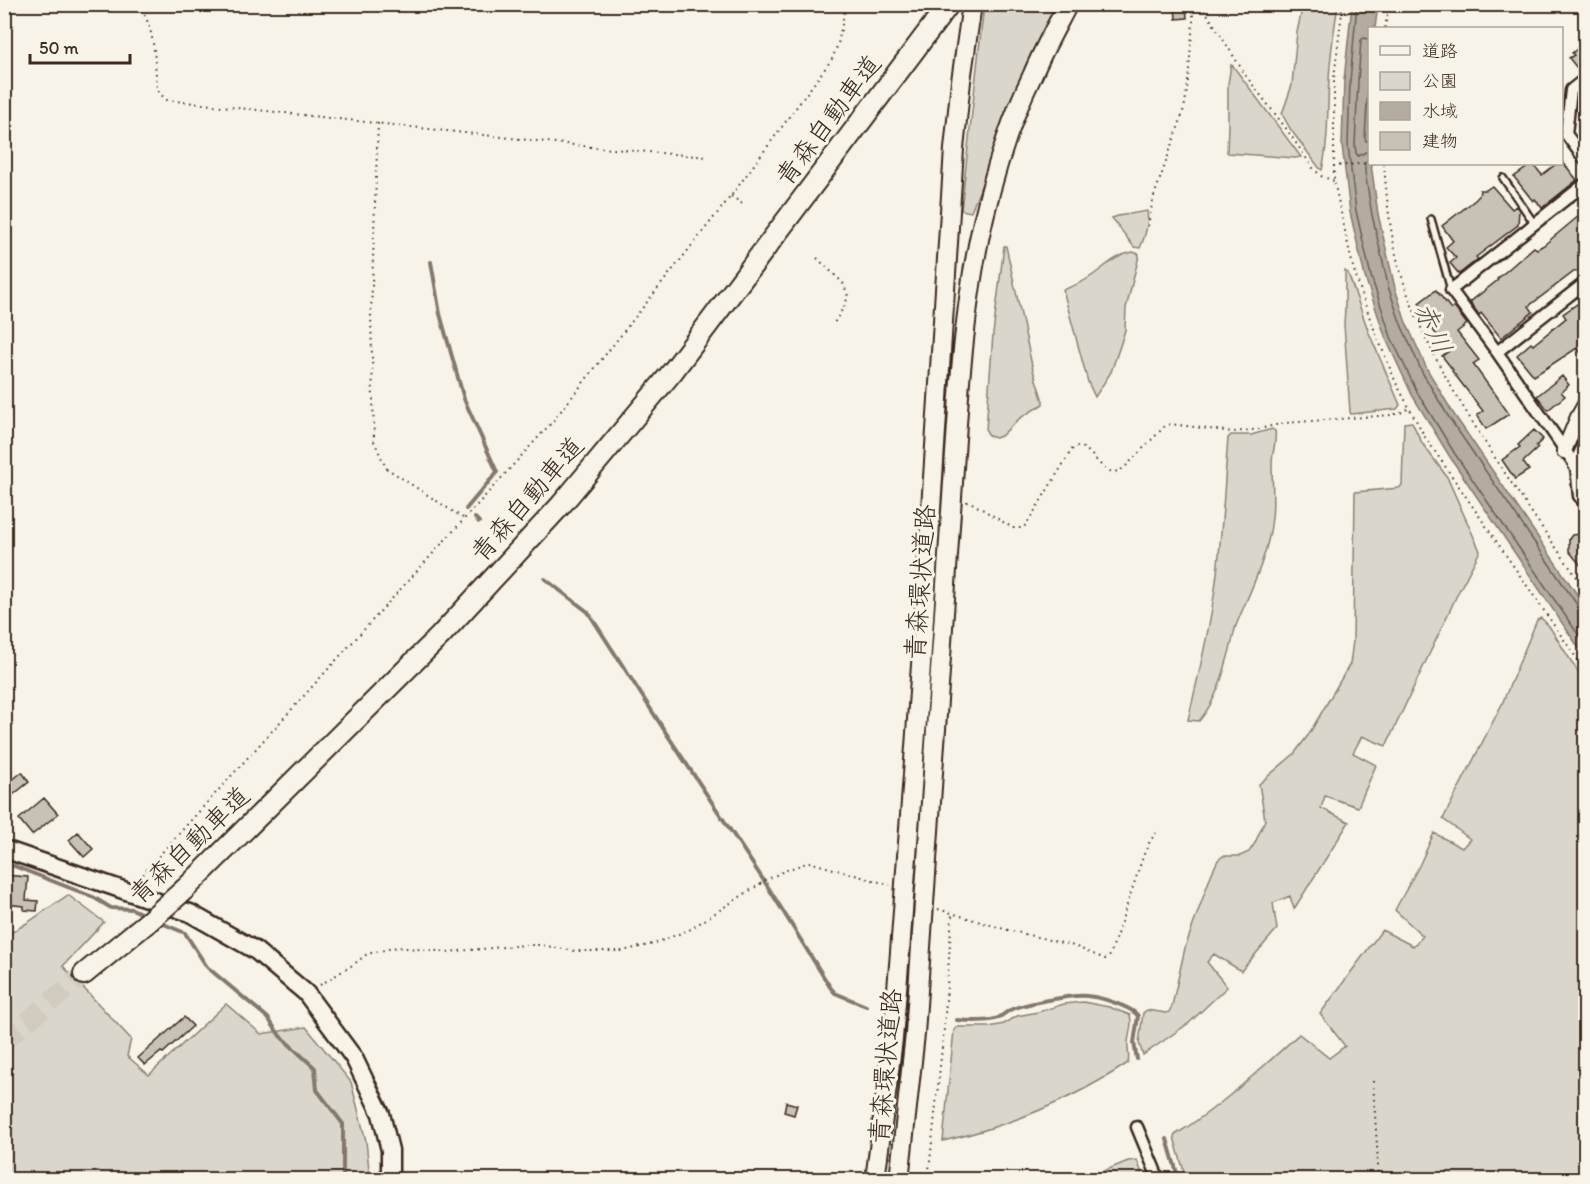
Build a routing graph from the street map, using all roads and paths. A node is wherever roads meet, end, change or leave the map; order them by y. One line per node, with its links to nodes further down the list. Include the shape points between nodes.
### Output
1 (139, 4): 12 (path, via 153,37 157,88 167,100)
2 (846, 4): 21 (path, via 832,59)
3 (949, 4): 47 (highway, 青森自動車道, bridge, via 673,370 561,505 440,636 184,889)
4 (972, 4): 43 (highway, 青森環状道路, via 954,149)
5 (1068, 4): 36 (highway, 青森環状道路, via 1016,114 984,216 966,319)
6 (1190, 4): 25 (path, via 1193,22 1185,104)
7 (1201, 4): 19 (path, via 1246,76 1312,168)
8 (1343, 4): 17 (path, via 1334,78)
9 (1389, 4): 10 (path)
10 (1385, 27)
11 (1586, 78): 14 (street, via 1571,90 1566,134)
12 (378, 123): 13 (path); 38 (path, via 370,313 374,441 386,468)
13 (708, 157)
14 (1586, 161)
15 (1368, 163): 17 (path)
16 (1384, 165): 39 (path, via 1392,236 1402,279 1431,349 1484,441)
17 (1334, 166): 19 (path)
18 (1503, 178): 24 (lane)
19 (1334, 181): 32 (path, via 1359,290)
20 (1586, 183): 24 (street)
21 (731, 196): 22 (path); 38 (path, via 553,421)
22 (744, 205)
23 (1431, 219): 28 (lane)
24 (1534, 223): 28 (street)
25 (1148, 226)
26 (817, 258): 29 (path, via 843,283 848,296)
27 (1586, 282): 30 (street)
28 (1451, 290): 30 (street)
29 (834, 323)
30 (1497, 352): 34 (street)
31 (1586, 403): 34 (street)
32 (1409, 408): 36 (path, via 1391,416 1285,423 1249,431 1170,424 1116,472 1106,469 1077,446 1022,528 1013,528 972,503); 40 (path)
33 (1586, 444): 35 (street)
34 (1564, 451): 35 (street)
35 (1581, 467): 37 (street, via 1579,496)
36 (952, 500): 45 (highway, 青森環状道路)
37 (1586, 505)
38 (466, 519): 44 (path, via 146,870)
39 (1586, 590)
40 (1586, 672)
41 (1156, 833): 46 (path, via 1144,854 1109,958)
42 (4, 849): 44 (main road)
43 (905, 888): 48 (path, via 809,862 766,880 689,930 653,944 622,951 576,951 540,945 447,952 397,947 367,954); 52 (highway, 青森環状道路, via 893,1039)
44 (131, 893): 48 (main road, via 190,914 255,950)
45 (924, 904): 46 (path); 53 (highway, 青森環状道路)
46 (952, 914): 54 (path)
47 (84, 974)
48 (306, 993): 51 (main road, via 354,1058 381,1114 390,1150)
49 (1373, 1081): 56 (path)
50 (1137, 1127): 55 (street)
51 (390, 1179)
52 (875, 1179)
53 (899, 1179)
54 (928, 1179)
55 (1159, 1179)
56 (1378, 1179)

